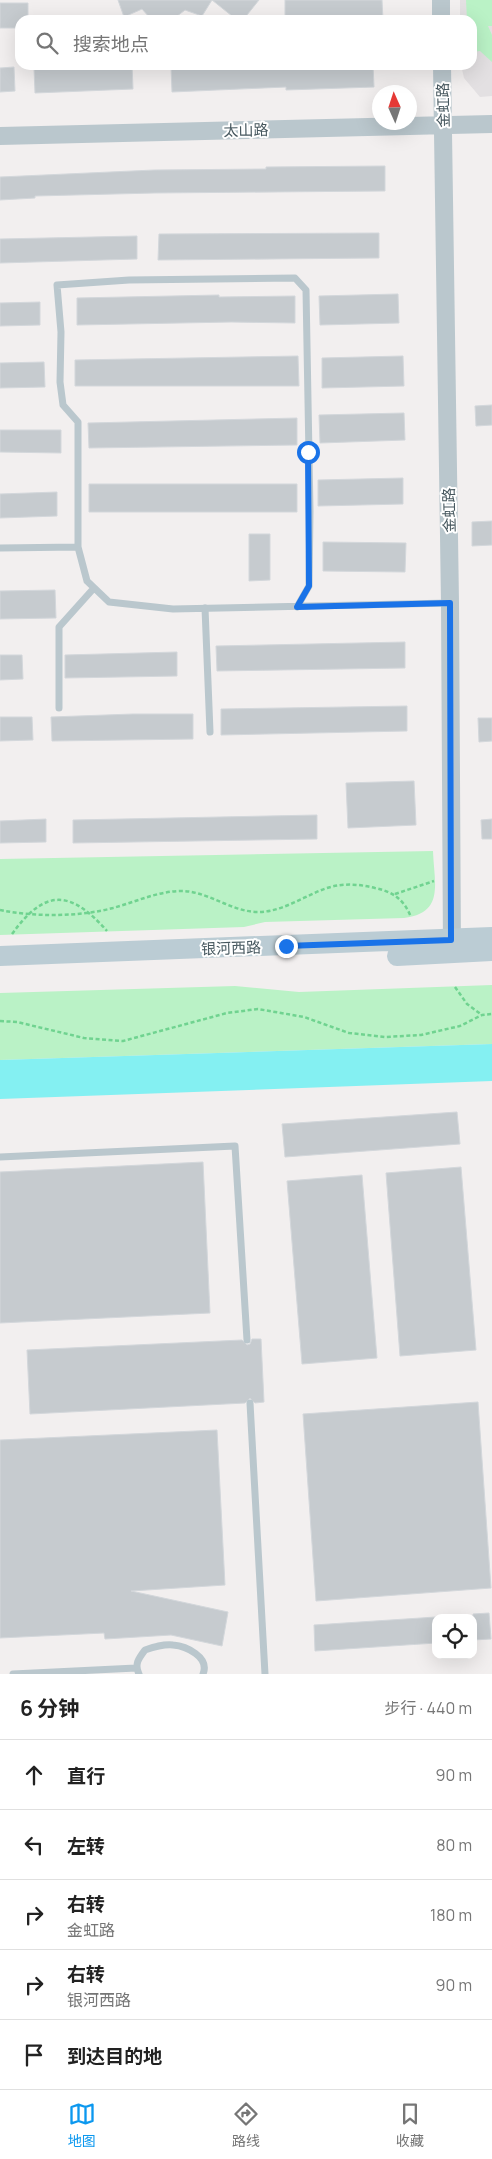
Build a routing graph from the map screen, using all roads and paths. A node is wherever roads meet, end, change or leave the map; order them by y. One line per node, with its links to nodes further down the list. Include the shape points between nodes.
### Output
1 (441, 0): 2 (street)
2 (442, 15)
3 (442, 70): 5 (street, 金虹路)
4 (492, 124): 5 (street, 太山路)
5 (443, 125): 6 (street, 太山路); 10 (street, 金虹路)
6 (0, 136)
7 (78, 547): 8 (lane); 9 (lane, via 87,581); 11 (lane, via 78,422 63,405 57,285 129,280 295,278 306,290 310,511 309,586)
8 (0, 548)
9 (94, 588): 12 (lane, via 109,602 172,609); 13 (lane, via 59,627)
10 (450, 603): 11 (lane); 24 (street, 金虹路)
11 (297, 607): 12 (lane)
12 (204, 608): 14 (lane)
13 (59, 708)
14 (210, 732)
15 (434, 881): 16 (path)
16 (395, 894): 18 (path, via 359,884 341,885 326,888 281,908 255,912 194,891 177,891); 20 (path)
17 (0, 910): 19 (path)
18 (91, 912): 19 (path); 19 (path, via 68,900 53,899); 21 (path)
19 (26, 914): 22 (path)
20 (411, 917)
21 (107, 931)
22 (12, 934)
23 (492, 937): 24 (main road, 银河西路)
24 (451, 947): 25 (main road, 银河西路); 26 (main road, 银河西路); 27 (main road, 银河西路)
25 (492, 951)
26 (0, 956)
27 (0, 965)
28 (455, 987): 30 (path, via 467,1004)
29 (492, 1014): 30 (path)
30 (482, 1015): 31 (path, via 460,1026 431,1033 385,1037 349,1033 304,1017 258,1009 227,1013 123,1041 84,1038)
31 (0, 1021)
32 (0, 1157): 33 (lane, via 235,1146)
33 (247, 1340)
34 (250, 1403): 38 (lane)
35 (138, 1671): 36 (lane); 37 (lane, via 137,1660 145,1650 173,1645 199,1655)
36 (13, 1674)
37 (203, 1674)
38 (265, 1674)

